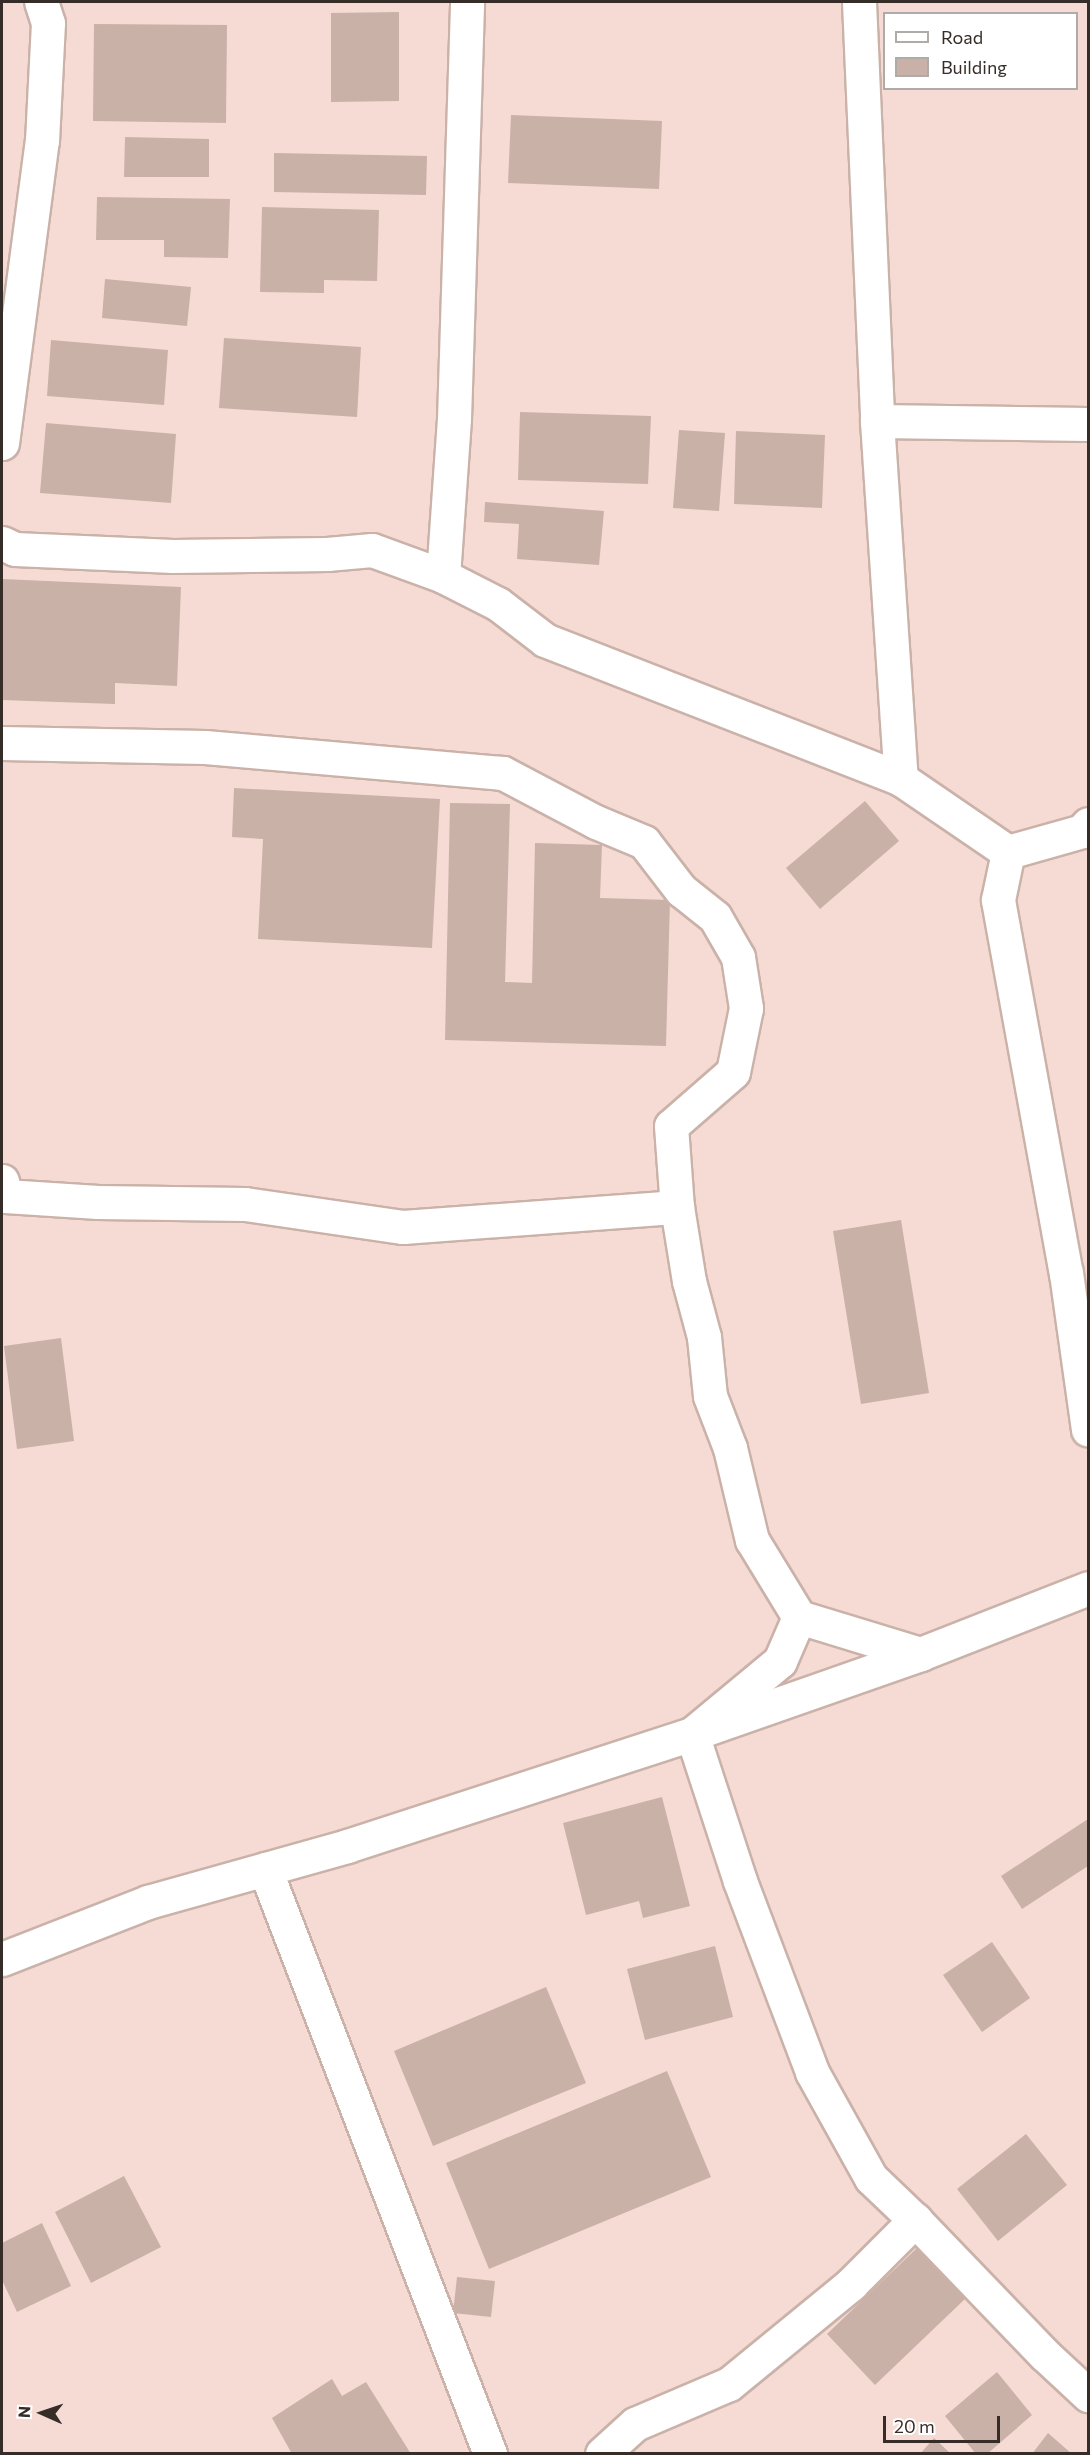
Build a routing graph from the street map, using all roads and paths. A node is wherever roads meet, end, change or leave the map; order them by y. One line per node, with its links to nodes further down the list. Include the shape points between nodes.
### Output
1 (41, 2): 6 (street, via 48,23 42,141)
2 (467, 2): 8 (street, via 454,419)
3 (859, 2): 4 (street)
4 (877, 421): 5 (street); 10 (street)
5 (1089, 424)
6 (2, 444)
7 (2, 543): 8 (street, via 15,549 173,556 372,550)
8 (443, 576): 10 (street, via 498,604 545,640)
9 (2, 743): 14 (street, via 206,747 503,773 596,822 644,842 681,890 715,917 738,957 746,1008 733,1072 671,1126)
10 (901, 779): 12 (street)
11 (1089, 824): 12 (street, via 1082,831)
12 (1008, 852): 15 (street, via 998,900 1066,1273)
13 (2, 1180): 14 (street, via 5,1196 245,1204 403,1227)
14 (677, 1207): 17 (street, via 688,1281 704,1336 710,1396 730,1448 752,1540)
15 (1089, 1429)
16 (1089, 1588): 18 (street)
17 (799, 1617): 18 (street); 19 (street, via 780,1661)
18 (920, 1654): 19 (street)
19 (692, 1734): 20 (street, via 504,1797); 22 (street, via 740,1881 812,2072 871,2178)
20 (266, 1869): 21 (street, via 147,1902); 24 (street)
21 (2, 1959)
22 (915, 2220): 23 (street); 25 (street, via 851,2284 729,2384 635,2424)
23 (1089, 2395)
24 (490, 2454)
25 (602, 2454)

